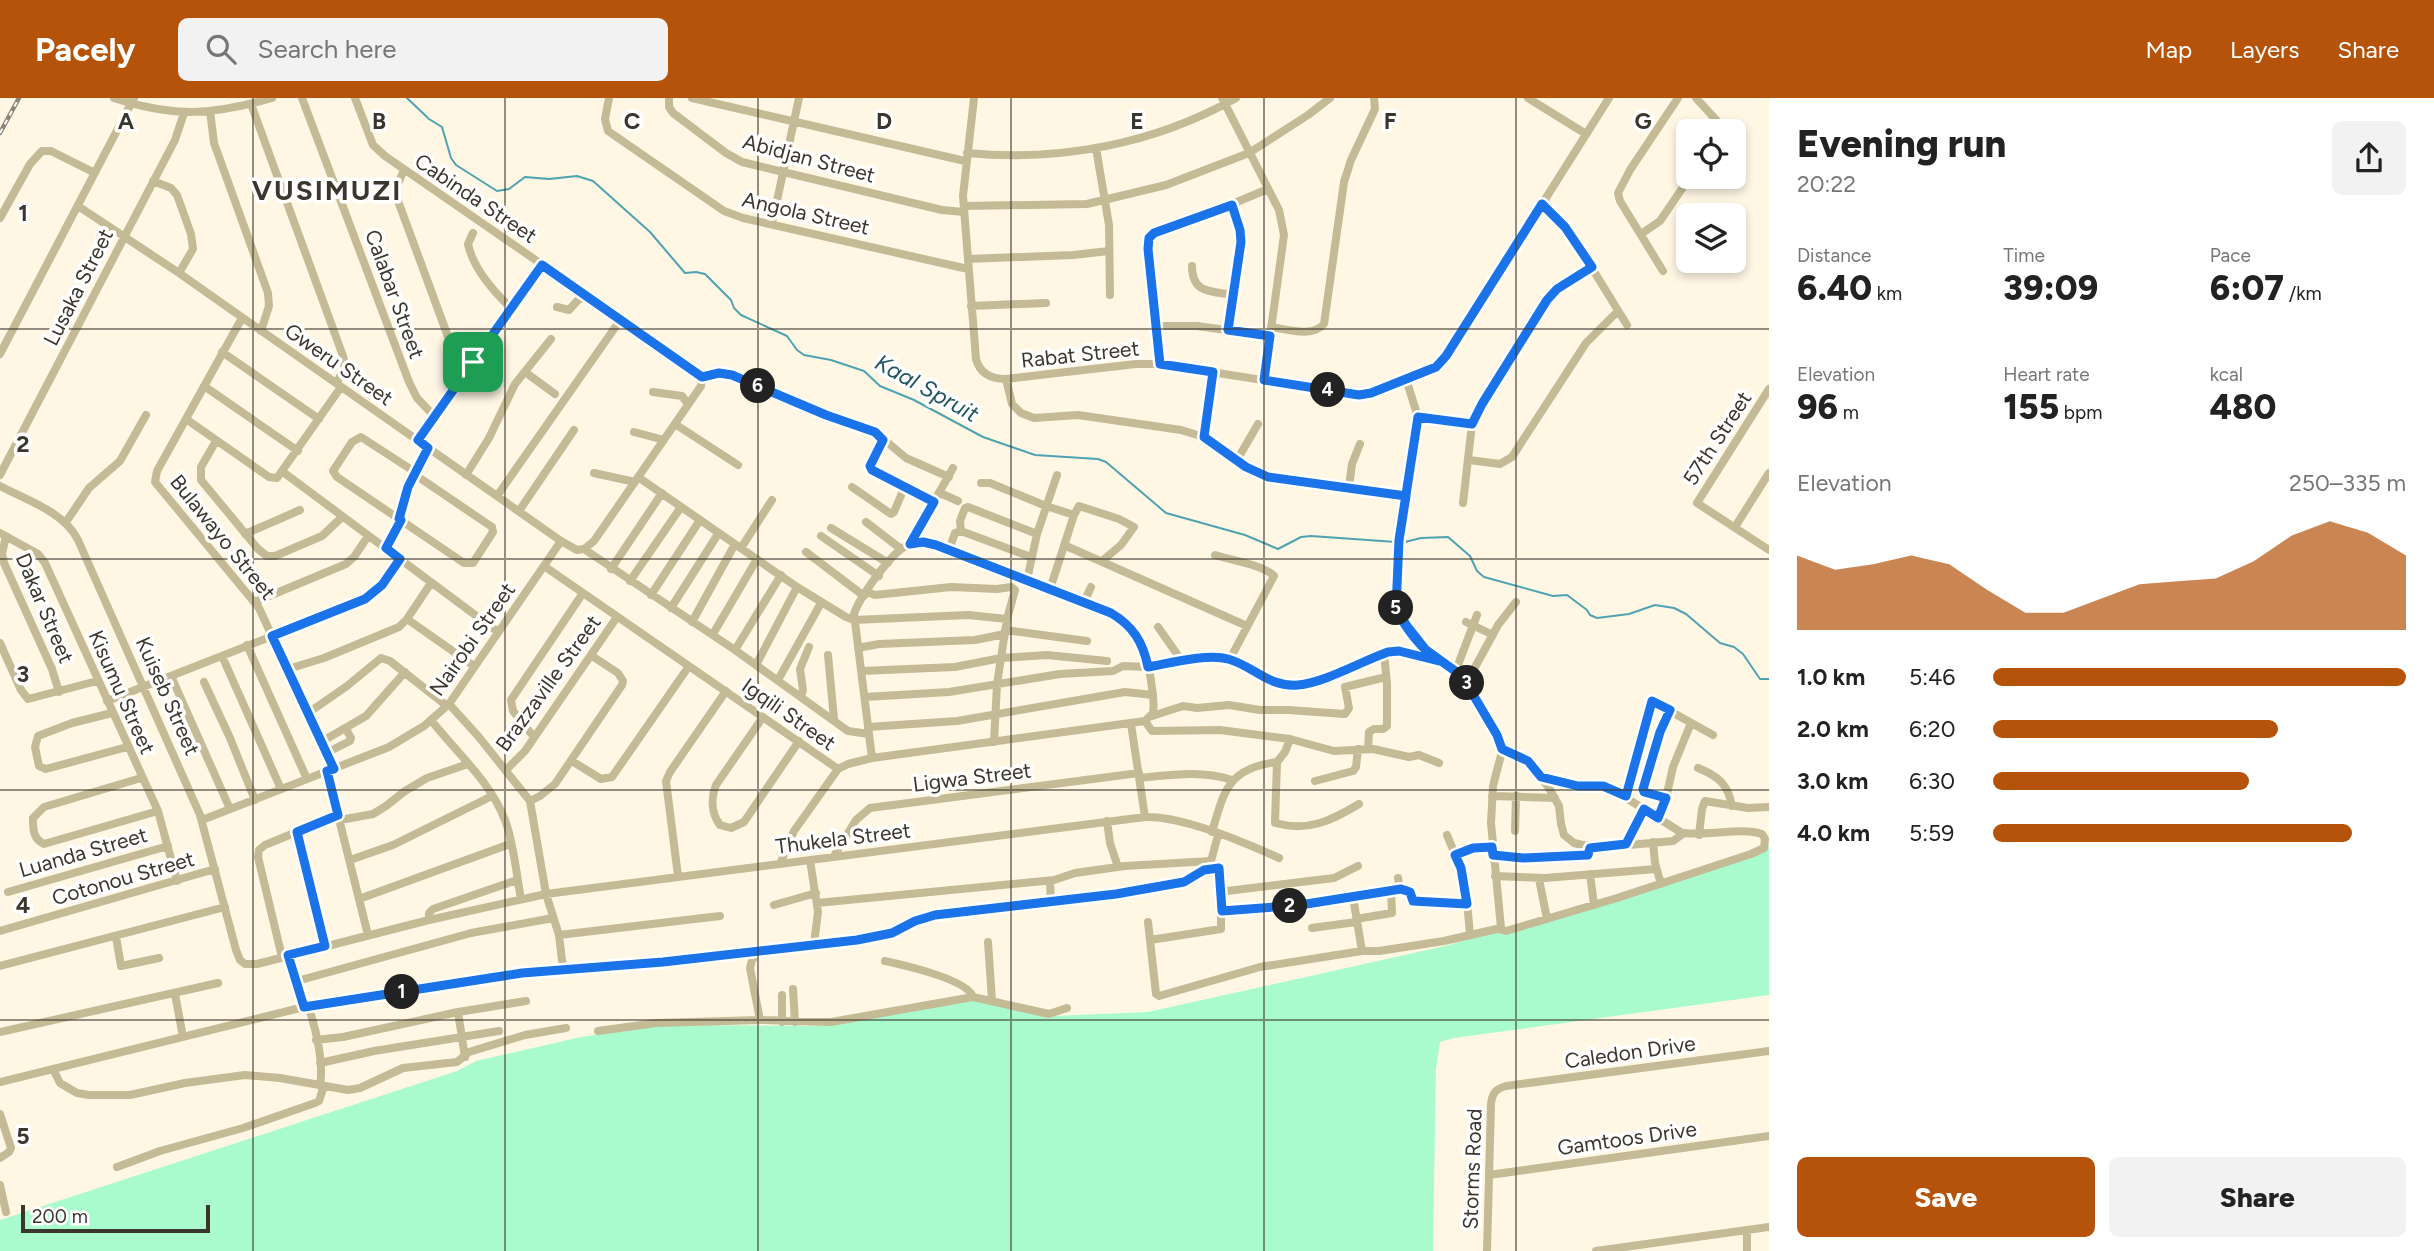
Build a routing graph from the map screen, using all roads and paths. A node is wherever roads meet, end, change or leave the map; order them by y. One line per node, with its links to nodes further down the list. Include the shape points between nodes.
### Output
1 (114, 98): 17 (street)
2 (272, 98): 20 (street)
3 (302, 98): 85 (street, Calabar Street, via 413,391)
4 (355, 98): 29 (street, Cabinda Street, via 373,145)
5 (610, 98): 41 (street, Angola Street, via 605,119 611,133 718,208)
6 (669, 98): 31 (street, Abidjan Street, via 673,113 734,158)
7 (692, 98): 24 (street)
8 (799, 98): 24 (street)
9 (974, 98): 28 (street)
10 (1236, 98): 18 (street)
11 (1330, 98): 27 (street, Abidjan Street)
12 (1374, 98): 66 (street, via 1374,113 1346,175 1324,324 1312,331)
13 (1528, 98): 19 (street)
14 (1609, 98): 25 (street, Rabat Street)
15 (1678, 98): 43 (street, via 1620,188 1620,201)
16 (1696, 98): 23 (street)
17 (133, 101): 22 (street); 30 (street)
18 (1224, 101): 26 (street, via 1159,132); 27 (street)
19 (1542, 102): 25 (street)
20 (251, 104): 21 (street); 78 (street, via 343,356)
21 (210, 111): 22 (street); 65 (street, via 214,144 268,293 270,306)
22 (184, 113): 32 (street, Lusaka Street)
23 (1713, 119)
24 (794, 121): 28 (street); 31 (street)
25 (1586, 134): 36 (street, Rabat Street)
26 (1096, 148): 28 (street); 35 (street)
27 (1249, 153): 33 (street); 35 (street, Abidjan Street, via 1166,185)
28 (966, 157): 39 (street)
29 (404, 170): 47 (street, Cabinda Street); 70 (street, via 397,186 398,201 450,342)
30 (95, 173): 38 (street); 40 (street, via 51,150 42,151)
31 (783, 173): 39 (street, Abidjan Street, via 942,210); 41 (street)
32 (153, 181): 44 (street, Lusaka Street); 51 (street, via 177,195 191,234 193,249)
33 (1268, 189): 37 (street); 66 (street, via 1284,235)
34 (1682, 189): 43 (street, via 1660,221)
35 (1104, 200): 39 (street, Abidjan Street); 45 (street)
36 (1542, 204): 49 (street, via 1565,227); 76 (street, Rabat Street, via 1443,361)
37 (1232, 205): 53 (street, via 1241,236); 63 (street, via 1149,238)
38 (78, 206): 44 (street, Gweru Street); 69 (street)
39 (964, 209): 46 (street)
40 (0, 218)
41 (772, 224): 46 (street, Angola Street)
42 (473, 233): 58 (street, via 468,243 472,256)
43 (1641, 234): 50 (street)
44 (124, 236): 51 (street, Gweru Street); 110 (street, Lusaka Street)
45 (1110, 251): 46 (street, Angola Street); 52 (street)
46 (968, 264): 56 (street)
47 (542, 265): 54 (street, Cabinda Street); 58 (street)
48 (1192, 266): 53 (street, via 1194,282 1200,288)
49 (1592, 267): 59 (street); 91 (street, via 1547,300)
50 (1663, 271)
51 (179, 273): 60 (street, Gweru Street)
52 (1110, 295)
53 (1234, 295): 64 (street)
54 (587, 296): 57 (street, via 569,310); 61 (street, Cabinda Street)
55 (1046, 303): 56 (street)
56 (971, 306): 75 (street, Rabat Street, via 977,364 989,376)
57 (557, 307)
58 (512, 309): 70 (street)
59 (1618, 311): 62 (street); 103 (street, via 1586,343 1512,457 1500,464)
60 (242, 318): 65 (street, Gweru Street); 68 (street, Bulawayo Street)
61 (621, 319): 74 (street, Cabinda Street); 122 (street)
62 (1627, 325)
63 (1157, 326): 64 (street); 71 (street)
64 (1228, 330): 66 (street)
65 (261, 331): 78 (street, Gweru Street)
66 (1271, 331): 77 (street)
67 (551, 339): 72 (street)
68 (222, 352): 79 (street, Bulawayo Street); 88 (street)
69 (0, 354)
70 (473, 362): 85 (street)
71 (1160, 364): 73 (street, Rabat Street); 75 (street, Rabat Street)
72 (525, 372): 82 (street); 111 (street, via 514,384)
73 (1213, 372): 77 (street, Rabat Street); 94 (street)
74 (702, 379): 83 (street); 97 (street, via 719,373 732,375 875,432)
75 (1006, 379): 94 (street, via 1012,404 1027,416 1086,416)
76 (1406, 379): 77 (street, Rabat Street, via 1359,395); 86 (street)
77 (1264, 380)
78 (339, 385): 88 (street); 95 (street, Gweru Street)
79 (204, 386): 87 (street, Bulawayo Street); 101 (street)
80 (1769, 389): 138 (street, 57th Street, via 1697,501)
81 (653, 392): 83 (street, via 682,396)
82 (555, 394)
83 (688, 404): 89 (street)
84 (146, 415): 136 (street, via 120,461 89,488)
85 (435, 417): 95 (street)
86 (1418, 417): 91 (street); 123 (street)
87 (186, 419): 98 (street); 176 (street, Bulawayo Street, via 155,482)
88 (319, 419): 101 (street)
89 (675, 424): 96 (street); 104 (street)
90 (1258, 424): 102 (street)
91 (1472, 424): 103 (street)
92 (574, 430): 131 (street)
93 (634, 432): 96 (street)
94 (1204, 437): 102 (street)
95 (418, 440): 100 (street, Gweru Street)
96 (664, 440): 114 (street)
97 (883, 440): 113 (street, via 906,458); 117 (street, via 870,466)
98 (216, 441): 106 (street, via 272,478); 141 (street, via 201,467 201,480)
99 (1360, 444): 118 (street)
100 (428, 448): 107 (street); 111 (street, Gweru Street)
101 (298, 451): 106 (street)
102 (1237, 460): 118 (street, via 1268,477)
103 (1469, 460): 127 (street)
104 (738, 465)
105 (953, 468): 113 (street)
106 (283, 472): 133 (street)
107 (415, 473): 134 (street); 134 (street, via 361,437 333,468 337,477); 134 (street, via 494,530 468,565)
108 (594, 473): 114 (street)
109 (1769, 473): 138 (street)
110 (0, 475)
111 (466, 475): 122 (street, Gweru Street)
112 (1057, 475): 128 (street)
113 (949, 477): 120 (street)
114 (636, 480): 121 (street); 153 (street)
115 (981, 483): 128 (street)
116 (0, 486): 136 (street)
117 (905, 486): 119 (street, via 891,514); 126 (street)
118 (1349, 487): 123 (street)
119 (852, 488)
120 (940, 493): 125 (street); 126 (street)
121 (662, 494): 129 (street); 164 (street)
122 (497, 496): 131 (street, Gweru Street)
123 (1406, 496): 208 (street, via 1396,609)
124 (772, 500): 150 (street)
125 (958, 501)
126 (934, 502): 148 (street)
127 (1463, 503)
128 (1046, 506): 132 (street); 143 (street)
129 (681, 507): 135 (street); 168 (street)
130 (300, 510): 141 (street)
131 (519, 512): 147 (street, Gweru Street)
132 (1074, 515): 149 (street); 161 (street, via 1082,506 1133,526 1121,545)
133 (342, 516): 141 (street, via 322,536 275,556 264,554); 145 (street)
134 (400, 519): 151 (street)
135 (700, 520): 142 (street); 175 (street)
136 (66, 522): 225 (street, Kuiseb Street)
137 (866, 522): 152 (street)
138 (1735, 527): 155 (street)
139 (831, 528): 162 (street)
140 (961, 531): 143 (street, via 968,507); 154 (street, via 955,533); 158 (street)
141 (246, 534)
142 (718, 534): 150 (street); 180 (street)
143 (1037, 534): 158 (street)
144 (3, 535): 221 (street, Kisumu Street, via 42,558); 227 (street, Dakar Street, via 4,563)
145 (368, 536): 151 (street); 176 (street, via 346,564)
146 (821, 536): 166 (street)
147 (561, 541): 153 (street, Gweru Street); 163 (street, Nairobi Street)
148 (910, 544): 152 (street); 154 (street, via 929,543)
149 (1064, 545): 161 (street); 172 (street)
150 (738, 546): 160 (street); 186 (street)
151 (386, 548): 159 (street)
152 (901, 549): 162 (street)
153 (583, 550): 164 (street, Gweru Street)
154 (949, 550): 167 (street)
155 (1769, 550)
156 (806, 552): 174 (street)
157 (1215, 555): 188 (street, via 1274,574)
158 (1031, 558): 167 (street)
159 (400, 559): 169 (street); 194 (street, via 382,585 365,599)
160 (757, 559): 165 (street); 192 (street)
161 (1102, 561): 188 (street)
162 (888, 563): 166 (street)
163 (544, 566): 173 (street, Igqili Street); 190 (street, Nairobi Street)
164 (611, 569): 168 (street, Gweru Street)
165 (781, 575): 170 (street); 200 (street)
166 (879, 576): 174 (street)
167 (1027, 580): 172 (street)
168 (630, 581): 175 (street, Gweru Street)
169 (431, 583): 183 (street); 190 (street)
170 (797, 587): 179 (street); 210 (street)
171 (1091, 587): 177 (street)
172 (1050, 589): 177 (street)
173 (583, 593): 182 (street, Igqili Street); 246 (street, via 511,700 513,711)
174 (865, 594): 184 (street, via 1011,587 1015,594); 185 (street)
175 (651, 595): 180 (street, Gweru Street)
176 (255, 602): 194 (street, Bulawayo Street)
177 (1084, 602): 213 (street, via 1129,626 1142,644)
178 (1516, 602): 193 (street)
179 (821, 603): 185 (street); 220 (street)
180 (671, 608): 186 (street, Gweru Street)
181 (1477, 615): 187 (street)
182 (617, 617): 204 (street, Brazzaville Street); 212 (street, Igqili Street)
183 (407, 619): 211 (street); 214 (street, via 393,630)
184 (1007, 619): 185 (street, via 968,615); 191 (street)
185 (854, 620): 199 (street)
186 (691, 622): 192 (street, Gweru Street)
187 (1469, 623): 193 (street); 215 (street)
188 (1247, 626): 206 (street)
189 (1158, 627): 209 (street)
190 (498, 632): 211 (street, Nairobi Street)
191 (1005, 632): 195 (street); 199 (street, via 975,640); 205 (street)
192 (713, 635): 200 (street, Gweru Street)
193 (1493, 635): 223 (street)
194 (272, 636): 197 (street); 214 (street, Bulawayo Street)
195 (1087, 641)
196 (0, 643): 227 (street, via 25,697)
197 (247, 645): 203 (street); 267 (street)
198 (809, 648): 229 (street, via 800,669)
199 (858, 648): 216 (street)
200 (735, 650): 210 (street, Gweru Street)
201 (1384, 653): 206 (street, via 1297,685 1268,680); 208 (street, via 1399,651); 219 (street)
202 (828, 655): 238 (street)
203 (222, 656): 218 (street); 270 (street)
204 (592, 656): 246 (street, Brazzaville Street); 256 (street, via 620,675 623,683)
205 (1001, 658): 207 (street, via 1060,655); 216 (street, via 955,667); 224 (street)
206 (1230, 659): 209 (street)
207 (1107, 661)
208 (1439, 661): 215 (street)
209 (1182, 662): 213 (street)
210 (756, 665): 220 (street, Gweru Street)
211 (474, 666): 232 (street, Nairobi Street)
212 (689, 666): 226 (street, Igqili Street); 256 (street, via 612,777 601,779)
213 (1148, 667): 224 (street, via 1123,666 1113,671); 228 (street)
214 (288, 669): 235 (street, Bulawayo Street)
215 (1455, 670): 223 (street)
216 (861, 671): 230 (street)
217 (405, 672): 232 (street); 235 (street, via 379,659); 243 (street, via 366,716)
218 (171, 676): 225 (street); 282 (street)
219 (1386, 677): 239 (street, Igqili Street, via 1345,687 1349,708 1345,714 1183,706); 252 (street, via 1387,726 1370,731)
220 (778, 680): 229 (street, Gweru Street)
221 (97, 681): 227 (street); 231 (street, Kisumu Street)
222 (204, 682): 277 (street)
223 (1467, 682): 253 (street)
224 (997, 684): 230 (street); 236 (street)
225 (145, 687): 231 (street); 288 (street, Kuiseb Street)
226 (726, 691): 237 (street, Igqili Street); 314 (street, via 666,781)
227 (60, 692)
228 (1153, 695): 236 (street, via 1125,692); 239 (street)
229 (801, 696): 238 (street, Gweru Street)
230 (865, 697): 244 (street)
231 (107, 701): 234 (street, Kisumu Street)
232 (448, 705): 240 (street, Nairobi Street); 263 (street)
233 (1670, 710): 242 (street); 274 (street, via 1652,701); 276 (street, via 1643,789)
234 (112, 713): 251 (street, Kisumu Street); 251 (street, via 38,736 39,766 46,769)
235 (308, 713): 249 (street, Bulawayo Street)
236 (995, 713): 244 (street); 250 (street)
237 (764, 717): 248 (street, Igqili Street); 248 (street, via 713,792 720,825 731,828 744,822)
238 (834, 719): 244 (street, Gweru Street, via 848,731)
239 (1148, 719): 241 (street, Igqili Street); 247 (street, via 1152,732 1211,729)
240 (431, 720): 258 (street); 262 (street, Nairobi Street, via 402,740)
241 (1131, 723): 250 (street, Igqili Street); 264 (street)
242 (1691, 723): 245 (street); 276 (street)
243 (346, 729): 249 (street); 254 (street, via 350,741)
244 (869, 730): 255 (street)
245 (1713, 735)
246 (534, 737): 263 (street, Brazzaville Street)
247 (1290, 739): 252 (street, via 1327,750); 257 (street)
248 (799, 741): 261 (street, Igqili Street)
249 (321, 742): 254 (street, Bulawayo Street)
250 (994, 742): 255 (street, Igqili Street)
251 (127, 747): 266 (street, Kisumu Street)
252 (1363, 749): 259 (street, via 1419,755); 269 (street, via 1353,771)
253 (1502, 749): 265 (street, via 1528,761); 272 (street)
254 (326, 753): 262 (street, Bulawayo Street)
255 (872, 758): 261 (street, Igqili Street)
256 (572, 761): 278 (street, via 551,788)
257 (1277, 762): 268 (street, via 1249,768); 279 (street, via 1275,823 1322,824)
258 (468, 764): 271 (street); 285 (street, via 432,776 373,814)
259 (1439, 764)
260 (1698, 768): 280 (street, via 1721,781)
261 (838, 769): 308 (street, via 794,831)
262 (330, 770): 267 (street, Nairobi Street); 285 (street, Bulawayo Street)
263 (506, 770): 278 (street)
264 (1139, 776): 268 (street, Ligwa Street, via 1180,773); 286 (street); 304 (street, Ligwa Street, via 870,808 856,820)
265 (1541, 777): 274 (street, via 1578,786 1603,786); 275 (street)
266 (141, 778): 284 (street, Kisumu Street); 284 (street, via 44,807 33,818 35,836 44,844)
267 (307, 779): 270 (street, Nairobi Street)
268 (1232, 780): 292 (street)
269 (1315, 780)
270 (281, 789): 277 (street, Nairobi Street)
271 (492, 796): 298 (street, via 504,818); 306 (street, via 393,845)
272 (1492, 796): 273 (street); 302 (street)
273 (1516, 796): 275 (street); 290 (street)
274 (1626, 796): 283 (street)
275 (1555, 798): 301 (street, via 1564,835)
276 (1666, 798): 287 (street)
277 (255, 800): 282 (street, Nairobi Street)
278 (530, 801): 325 (street)
279 (1359, 804)
280 (1732, 806): 281 (street); 295 (street, via 1704,802)
281 (1769, 807)
282 (230, 809): 288 (street, Nairobi Street)
283 (1644, 809): 287 (street); 299 (street)
284 (158, 811): 300 (street, Kisumu Street)
285 (339, 817): 291 (street); 306 (street, Bulawayo Street)
286 (1145, 817): 289 (street, Thukela Street); 292 (street, Thukela Street)
287 (1658, 818): 293 (street)
288 (202, 820): 311 (street, Kuiseb Street)
289 (1107, 821): 304 (street, Thukela Street); 310 (street)
290 (1515, 831)
291 (297, 832): 352 (street); 355 (street, via 262,846 258,854)
292 (1215, 833): 305 (street, Thukela Street); 310 (street, via 1211,861)
293 (1682, 833): 295 (street); 297 (street, via 1675,841)
294 (1447, 835): 303 (street)
295 (1699, 835): 296 (street, via 1747,831)
296 (1767, 835): 321 (street, via 1763,849)
297 (1653, 842): 299 (street); 312 (street)
298 (510, 844): 318 (street); 329 (street)
299 (1626, 844): 301 (street)
300 (168, 846): 319 (street, Kisumu Street); 323 (street, Luanda Street)
301 (1590, 848): 302 (street, via 1586,856 1523,858)
302 (1493, 851): 303 (street, via 1473,848); 315 (street)
303 (1455, 855): 331 (street)
304 (834, 856): 307 (street, Thukela Street)
305 (1279, 858)
306 (350, 860): 329 (street, Bulawayo Street)
307 (810, 860): 308 (street, Thukela Street); 327 (street)
308 (780, 864): 314 (street, Thukela Street)
309 (1358, 866): 324 (street, via 1334,878)
310 (1118, 867): 320 (street)
311 (215, 869): 319 (street, Cotonou Street); 334 (street, Kuiseb Street)
312 (1656, 869): 313 (street); 321 (street)
313 (1590, 874): 317 (street); 333 (street)
314 (678, 876): 325 (street, Thukela Street)
315 (1495, 876): 317 (street); 343 (street)
316 (1398, 878): 322 (street)
317 (1539, 878): 338 (street)
318 (517, 880): 328 (street); 339 (street, via 433,909)
319 (177, 881): 344 (street, Cotonou Street)
320 (1050, 881): 327 (street); 330 (street)
321 (1661, 884): 333 (street)
322 (1396, 889): 326 (street); 331 (street, via 1410,892 1413,901); 340 (street, via 1392,913)
323 (8, 892)
324 (1219, 892): 330 (street, via 1219,868 1209,868 1178,883); 335 (street)
325 (546, 894): 328 (street, Thukela Street); 337 (street)
326 (1353, 897): 335 (street); 340 (street)
327 (817, 898): 332 (street); 351 (street)
328 (521, 899): 339 (street, Thukela Street)
329 (359, 900): 345 (street, Bulawayo Street)
330 (1051, 903): 351 (street, via 935,915 892,933)
331 (1467, 904): 347 (street)
332 (774, 905)
333 (1594, 905): 338 (street)
334 (225, 907): 348 (street); 358 (street, Kuiseb Street)
335 (1222, 911): 349 (street, via 1221,929)
336 (720, 916): 346 (street)
337 (553, 918): 346 (street); 361 (street, via 479,931)
338 (1547, 919): 343 (street)
339 (429, 920): 345 (street, Thukela Street)
340 (1356, 920): 342 (street); 353 (street)
341 (1148, 922): 349 (street)
342 (1312, 928)
343 (1499, 929): 347 (street)
344 (0, 931)
345 (368, 935): 352 (street, Thukela Street)
346 (559, 935): 360 (street)
347 (1469, 935): 353 (street)
348 (116, 937): 356 (street, via 121,966); 359 (street)
349 (1150, 940): 353 (street, via 1159,996 1260,967)
350 (988, 942): 367 (street)
351 (814, 944): 354 (street)
352 (325, 946): 355 (street, Thukela Street)
353 (1362, 951)
354 (758, 953): 360 (street); 372 (street, via 750,968)
355 (285, 956): 358 (street, Thukela Street, via 252,965); 361 (street)
356 (159, 958)
357 (885, 961): 366 (street, via 955,982)
358 (242, 963)
359 (0, 966)
360 (563, 969): 369 (street)
361 (297, 981): 369 (street)
362 (218, 983): 364 (street)
363 (793, 989): 374 (street)
364 (175, 994): 376 (street); 380 (street)
365 (782, 995): 373 (street)
366 (973, 997): 367 (street); 374 (street, via 853,1019)
367 (992, 1000): 370 (street, via 1049,1013)
368 (526, 1001): 371 (street)
369 (306, 1007): 380 (street); 381 (street)
370 (1067, 1007)
371 (458, 1012): 379 (street); 381 (street)
372 (760, 1020): 373 (street); 378 (street, via 656,1023)
373 (782, 1022): 374 (street)
374 (796, 1022)
375 (566, 1028): 383 (street, via 525,1035)
376 (0, 1031)
377 (499, 1031): 379 (street)
378 (598, 1031)
379 (462, 1036): 383 (street); 384 (street)
380 (183, 1037): 385 (street)
381 (316, 1040): 384 (street)
382 (1769, 1051): 388 (street, Caledon Drive)
383 (465, 1057): 387 (street, via 457,1062 403,1068 354,1090)
384 (320, 1063): 387 (street)
385 (53, 1069): 386 (street); 387 (street, via 60,1083 89,1095 130,1095 245,1075)
386 (0, 1082)
387 (322, 1086): 392 (street, via 319,1101 314,1103)
388 (1496, 1090): 393 (street, Storms Road, via 1491,1104)
389 (0, 1114): 391 (street, via 11,1150)
390 (1769, 1136): 393 (street, Gamtoos Drive)
391 (0, 1158)
392 (117, 1167)
393 (1489, 1174): 399 (street, Storms Road)
394 (0, 1185): 395 (street)
395 (2, 1200): 396 (street)
396 (6, 1212)
397 (1769, 1227): 398 (street)
398 (1747, 1230): 400 (street); 401 (street)
399 (1487, 1251)
400 (1596, 1251)
401 (1747, 1251)

